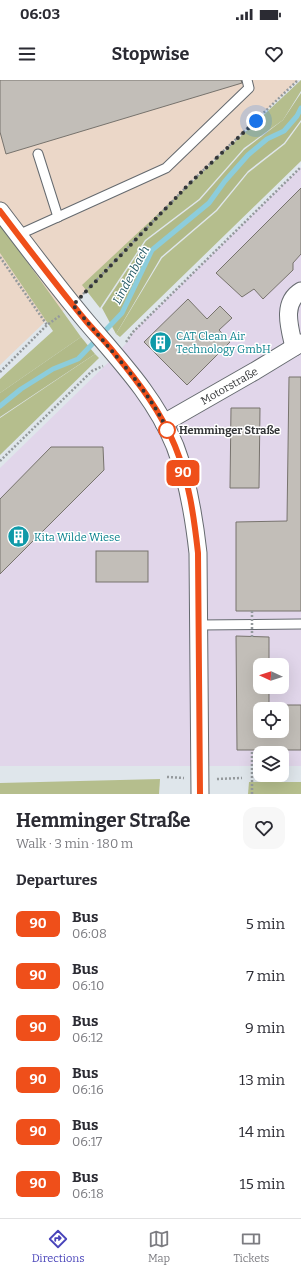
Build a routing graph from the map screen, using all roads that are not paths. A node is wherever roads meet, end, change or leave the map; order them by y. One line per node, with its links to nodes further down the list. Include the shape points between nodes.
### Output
1 (247, 80): 4 (lane, via 249,88 166,168)
2 (38, 154): 4 (lane)
3 (0, 211): 5 (street)
4 (58, 217): 5 (lane)
5 (18, 235): 8 (street, via 152,402)
6 (301, 292): 7 (street, Motorstraße, via 292,300 288,310 289,323)
7 (297, 345): 8 (street, Motorstraße, via 255,372)
8 (164, 423): 10 (street, via 175,447 188,488 194,520 198,553)
9 (301, 624): 10 (lane)
10 (199, 625): 11 (street)
11 (200, 794)

